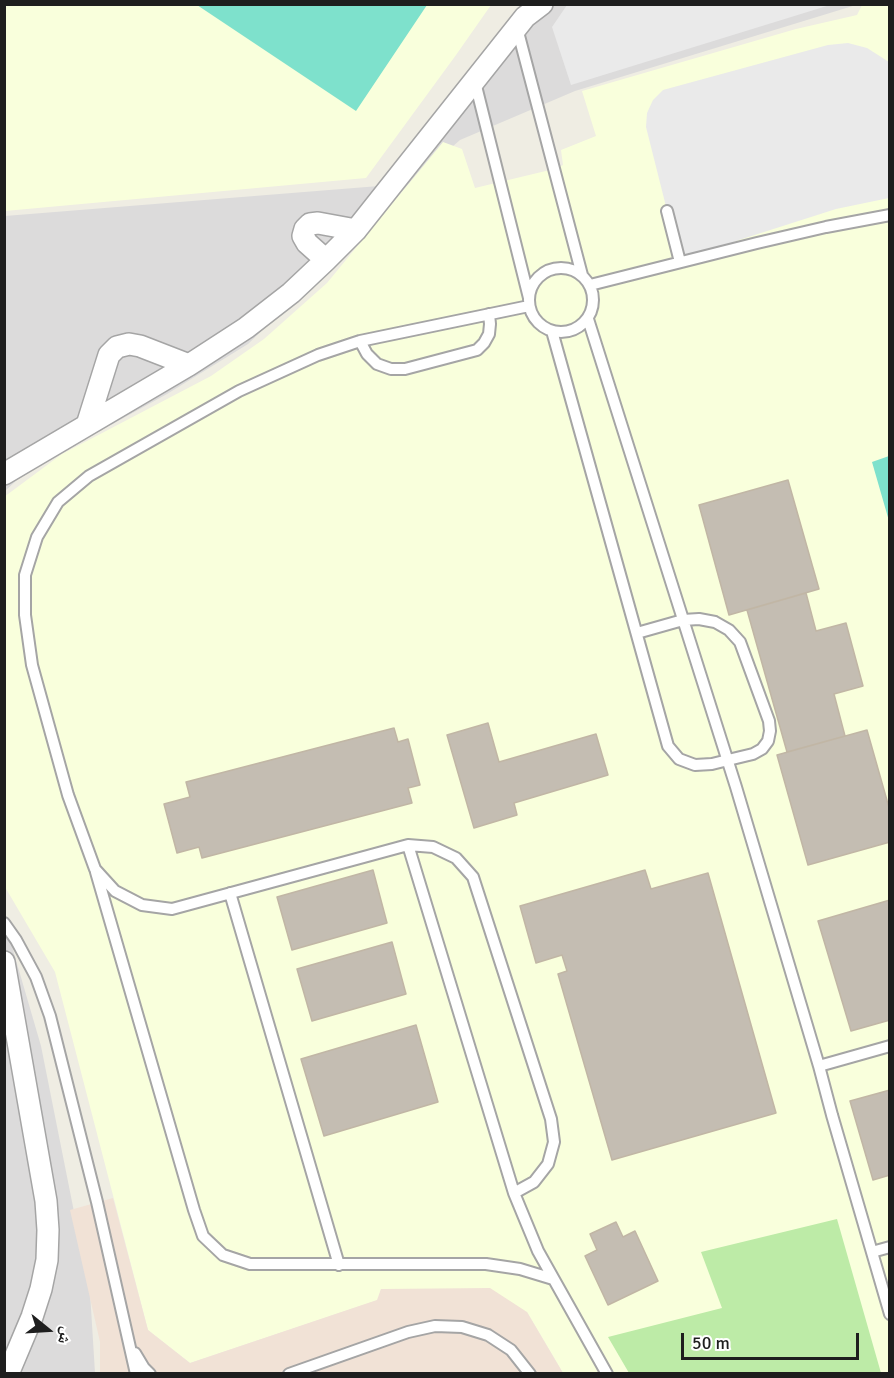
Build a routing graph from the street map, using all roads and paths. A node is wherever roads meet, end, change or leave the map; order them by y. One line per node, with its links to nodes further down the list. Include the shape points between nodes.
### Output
1 (528, 13): 2 (street); 8 (lane)
2 (474, 82): 5 (street); 10 (lane)
3 (667, 211): 7 (lane)
4 (890, 215): 7 (lane, via 826,226)
5 (357, 230): 6 (street); 6 (street, via 310,224 303,236)
6 (327, 260): 15 (street, via 246,328)
7 (680, 262): 9 (lane)
8 (582, 276): 9 (lane); 10 (lane, via 570,269 555,268 542,274 533,285)
9 (590, 285): 12 (lane, via 594,296)
10 (529, 302): 11 (lane); 13 (lane, via 533,317)
11 (489, 314): 14 (lane); 14 (lane, via 489,334 477,350 405,369 377,364)
12 (588, 319): 13 (lane, via 565,333); 18 (lane)
13 (552, 331): 19 (lane)
14 (360, 341): 22 (lane, via 318,355 239,391 89,476 58,502 36,537 25,575 25,615 32,665 68,795)
15 (189, 365): 16 (street); 16 (street, via 140,346 117,347 109,356)
16 (87, 425): 17 (street)
17 (4, 474)
18 (683, 620): 19 (lane); 20 (lane); 20 (lane, via 715,622 740,642 769,721 768,741 762,749)
19 (637, 633): 20 (lane, via 668,747 679,759 695,765)
20 (728, 760): 28 (lane)
21 (408, 845): 23 (lane); 29 (lane); 29 (lane, via 433,847 456,858 473,877 551,1119 554,1142 548,1164 534,1182)
22 (95, 869): 23 (lane, via 115,891 142,905 172,909); 32 (lane, via 203,1236 224,1255 250,1263)
23 (230, 893): 32 (lane)
24 (4, 923): 35 (lane, via 36,976 50,1016)
25 (4, 962): 27 (street)
26 (890, 1046): 28 (lane)
27 (13, 1066): 36 (street, via 46,1201 48,1230 41,1289)
28 (819, 1066): 31 (lane)
29 (514, 1193): 33 (lane)
30 (890, 1247): 31 (lane)
31 (872, 1252): 34 (lane)
32 (339, 1265): 33 (lane, via 486,1264)
33 (553, 1279): 41 (lane)
34 (890, 1314)
35 (131, 1345): 37 (lane); 38 (lane)
36 (8, 1374)
37 (136, 1374)
38 (150, 1374)
39 (289, 1374): 40 (lane, via 435,1326 462,1327 488,1335 511,1350)
40 (530, 1374)
41 (606, 1374)

